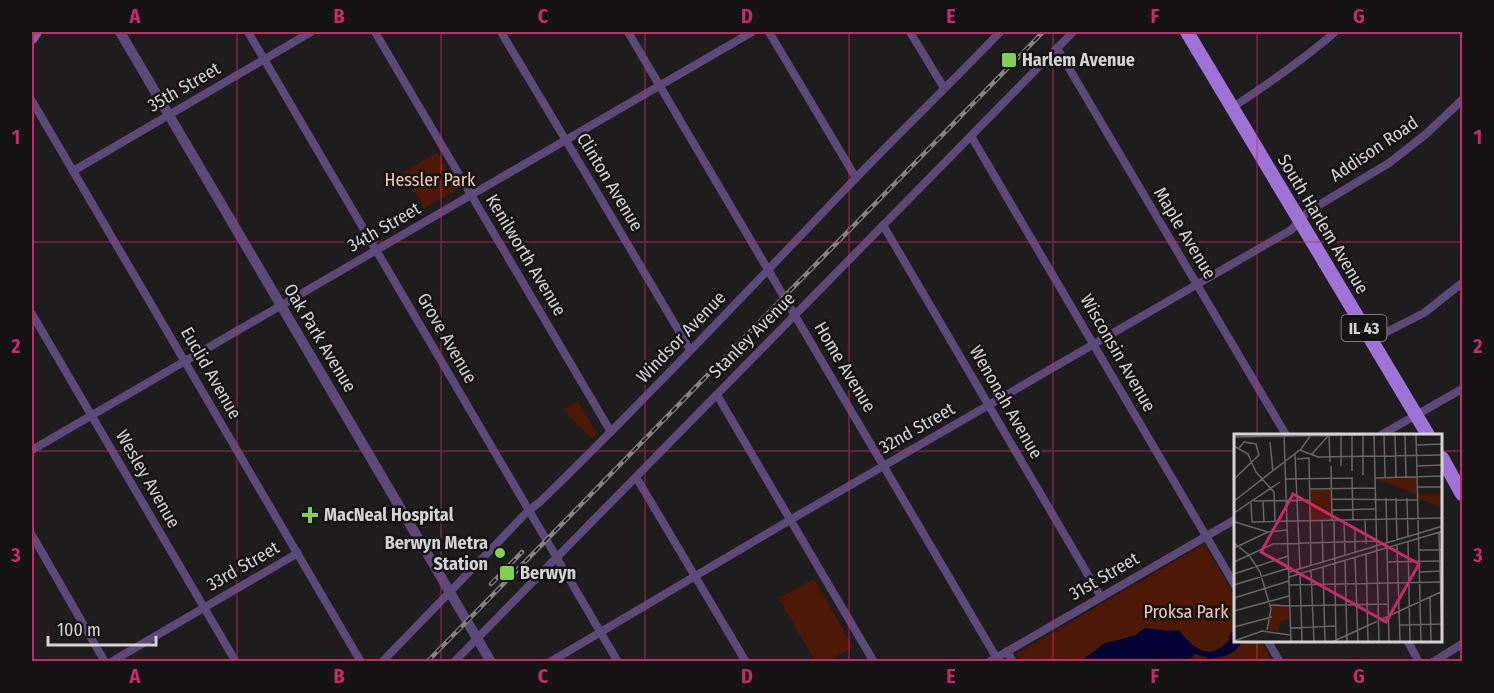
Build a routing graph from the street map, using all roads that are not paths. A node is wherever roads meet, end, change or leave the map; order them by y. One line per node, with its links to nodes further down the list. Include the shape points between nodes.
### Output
1 (36, 32): 15 (main road)
2 (120, 32): 23 (street, Oak Park Avenue)
3 (248, 32): 17 (street, Grove Avenue)
4 (311, 32): 17 (street, 35th Street)
5 (375, 32): 28 (street, Kenilworth Avenue)
6 (501, 32): 25 (street, Clinton Avenue)
7 (628, 32): 18 (street, Home Avenue)
8 (752, 32): 18 (street, 34th Street)
9 (769, 32): 27 (street)
10 (910, 32): 19 (street)
11 (1000, 32): 19 (street, Windsor Avenue)
12 (1073, 32): 16 (street, Stanley Avenue)
13 (1187, 32): 22 (main road, South Harlem Avenue / IL 43)
14 (1335, 32): 22 (street)
15 (32, 38)
16 (1057, 48): 24 (street, Stanley Avenue); 34 (street, Maple Avenue)
17 (264, 59): 23 (street, 35th Street); 31 (street, Grove Avenue)
18 (659, 85): 25 (street, 34th Street); 32 (street, Home Avenue)
19 (944, 88): 27 (street, Windsor Avenue)
20 (1462, 100): 29 (street, Addison Road, via 1389,163 1309,211)
21 (32, 101): 26 (street, Euclid Avenue)
22 (1233, 107): 29 (main road, South Harlem Avenue / IL 43)
23 (169, 114): 26 (street, 35th Street); 35 (street, Oak Park Avenue)
24 (971, 136): 30 (street, Stanley Avenue); 39 (street, Wisconsin Avenue)
25 (566, 140): 28 (street, 34th Street); 40 (street, Clinton Avenue)
26 (73, 171): 41 (street, Euclid Avenue)
27 (856, 178): 32 (street, Windsor Avenue)
28 (472, 195): 31 (street, 34th Street); 47 (street, Kenilworth Avenue)
29 (1300, 221): 34 (street, 32nd Street); 38 (main road, South Harlem Avenue / IL 43)
30 (883, 225): 37 (street, Stanley Avenue); 44 (street, Wenonah Avenue)
31 (376, 250): 35 (street, 34th Street); 56 (street, Grove Avenue)
32 (769, 270): 37 (street, Home Avenue); 40 (street, Windsor Avenue)
33 (1462, 283): 38 (street, via 1424,313)
34 (1197, 285): 39 (street, 32nd Street); 48 (street, Maple Avenue)
35 (282, 305): 41 (street, 34th Street); 65 (street, Oak Park Avenue)
36 (32, 314): 46 (street, Wesley Avenue)
37 (795, 315): 43 (street, Stanley Avenue); 53 (street, Home Avenue)
38 (1371, 340): 45 (main road, South Harlem Avenue / IL 43)
39 (1094, 344): 44 (street, 32nd Street); 60 (street, Wisconsin Avenue)
40 (690, 350): 47 (street, Windsor Avenue)
41 (185, 362): 46 (street, 34th Street); 61 (street, Euclid Avenue)
42 (1462, 389): 45 (street)
43 (717, 395): 54 (street, Stanley Avenue); 57 (street)
44 (989, 405): 53 (street, 32nd Street); 66 (street, Wenonah Avenue)
45 (1416, 415): 49 (street); 50 (main road, South Harlem Avenue / IL 43)
46 (91, 416): 51 (street, 34th Street); 67 (street, Wesley Avenue)
47 (611, 432): 56 (street, Windsor Avenue)
48 (1285, 434)
49 (1383, 434)
50 (1427, 434)
51 (32, 450)
52 (1443, 460): 55 (main road)
53 (884, 466): 57 (street, 32nd Street); 74 (street, Home Avenue)
54 (636, 477): 62 (street, Stanley Avenue); 63 (street)
55 (1462, 494)
56 (529, 510): 62 (street, Grove Avenue); 65 (street, Windsor Avenue)
57 (790, 520): 63 (street, 32nd Street); 85 (street)
58 (1234, 520): 60 (street, 31st Street)
59 (32, 535): 75 (street)
60 (1206, 536): 64 (street, Wisconsin Avenue); 66 (street, 31st Street)
61 (298, 553): 67 (street, 33rd Street); 78 (street, Euclid Avenue)
62 (557, 557): 68 (street, Grove Avenue); 69 (street, Stanley Avenue)
63 (695, 576): 68 (street, 32nd Street); 84 (street)
64 (1234, 584)
65 (450, 591): 69 (street, Oak Park Avenue); 79 (street, Windsor Avenue)
66 (1101, 597): 73 (street, 31st Street)
67 (204, 608): 76 (street, 33rd Street); 77 (street, Wesley Avenue)
68 (600, 632): 82 (street, 32nd Street); 83 (street, Grove Avenue)
69 (477, 637): 80 (street, Stanley Avenue); 81 (street, Oak Park Avenue)
70 (1269, 642): 87 (street)
71 (1408, 642): 88 (street)
72 (1462, 644): 89 (street)
73 (1007, 651): 74 (street, 31st Street); 86 (street)
74 (993, 659)
75 (105, 662)
76 (111, 662)
77 (236, 662)
78 (361, 662)
79 (382, 662)
80 (454, 662)
81 (491, 662)
82 (550, 662)
83 (618, 662)
84 (746, 662)
85 (874, 662)
86 (1013, 662)
87 (1280, 662)
88 (1419, 662)
89 (1433, 662)

